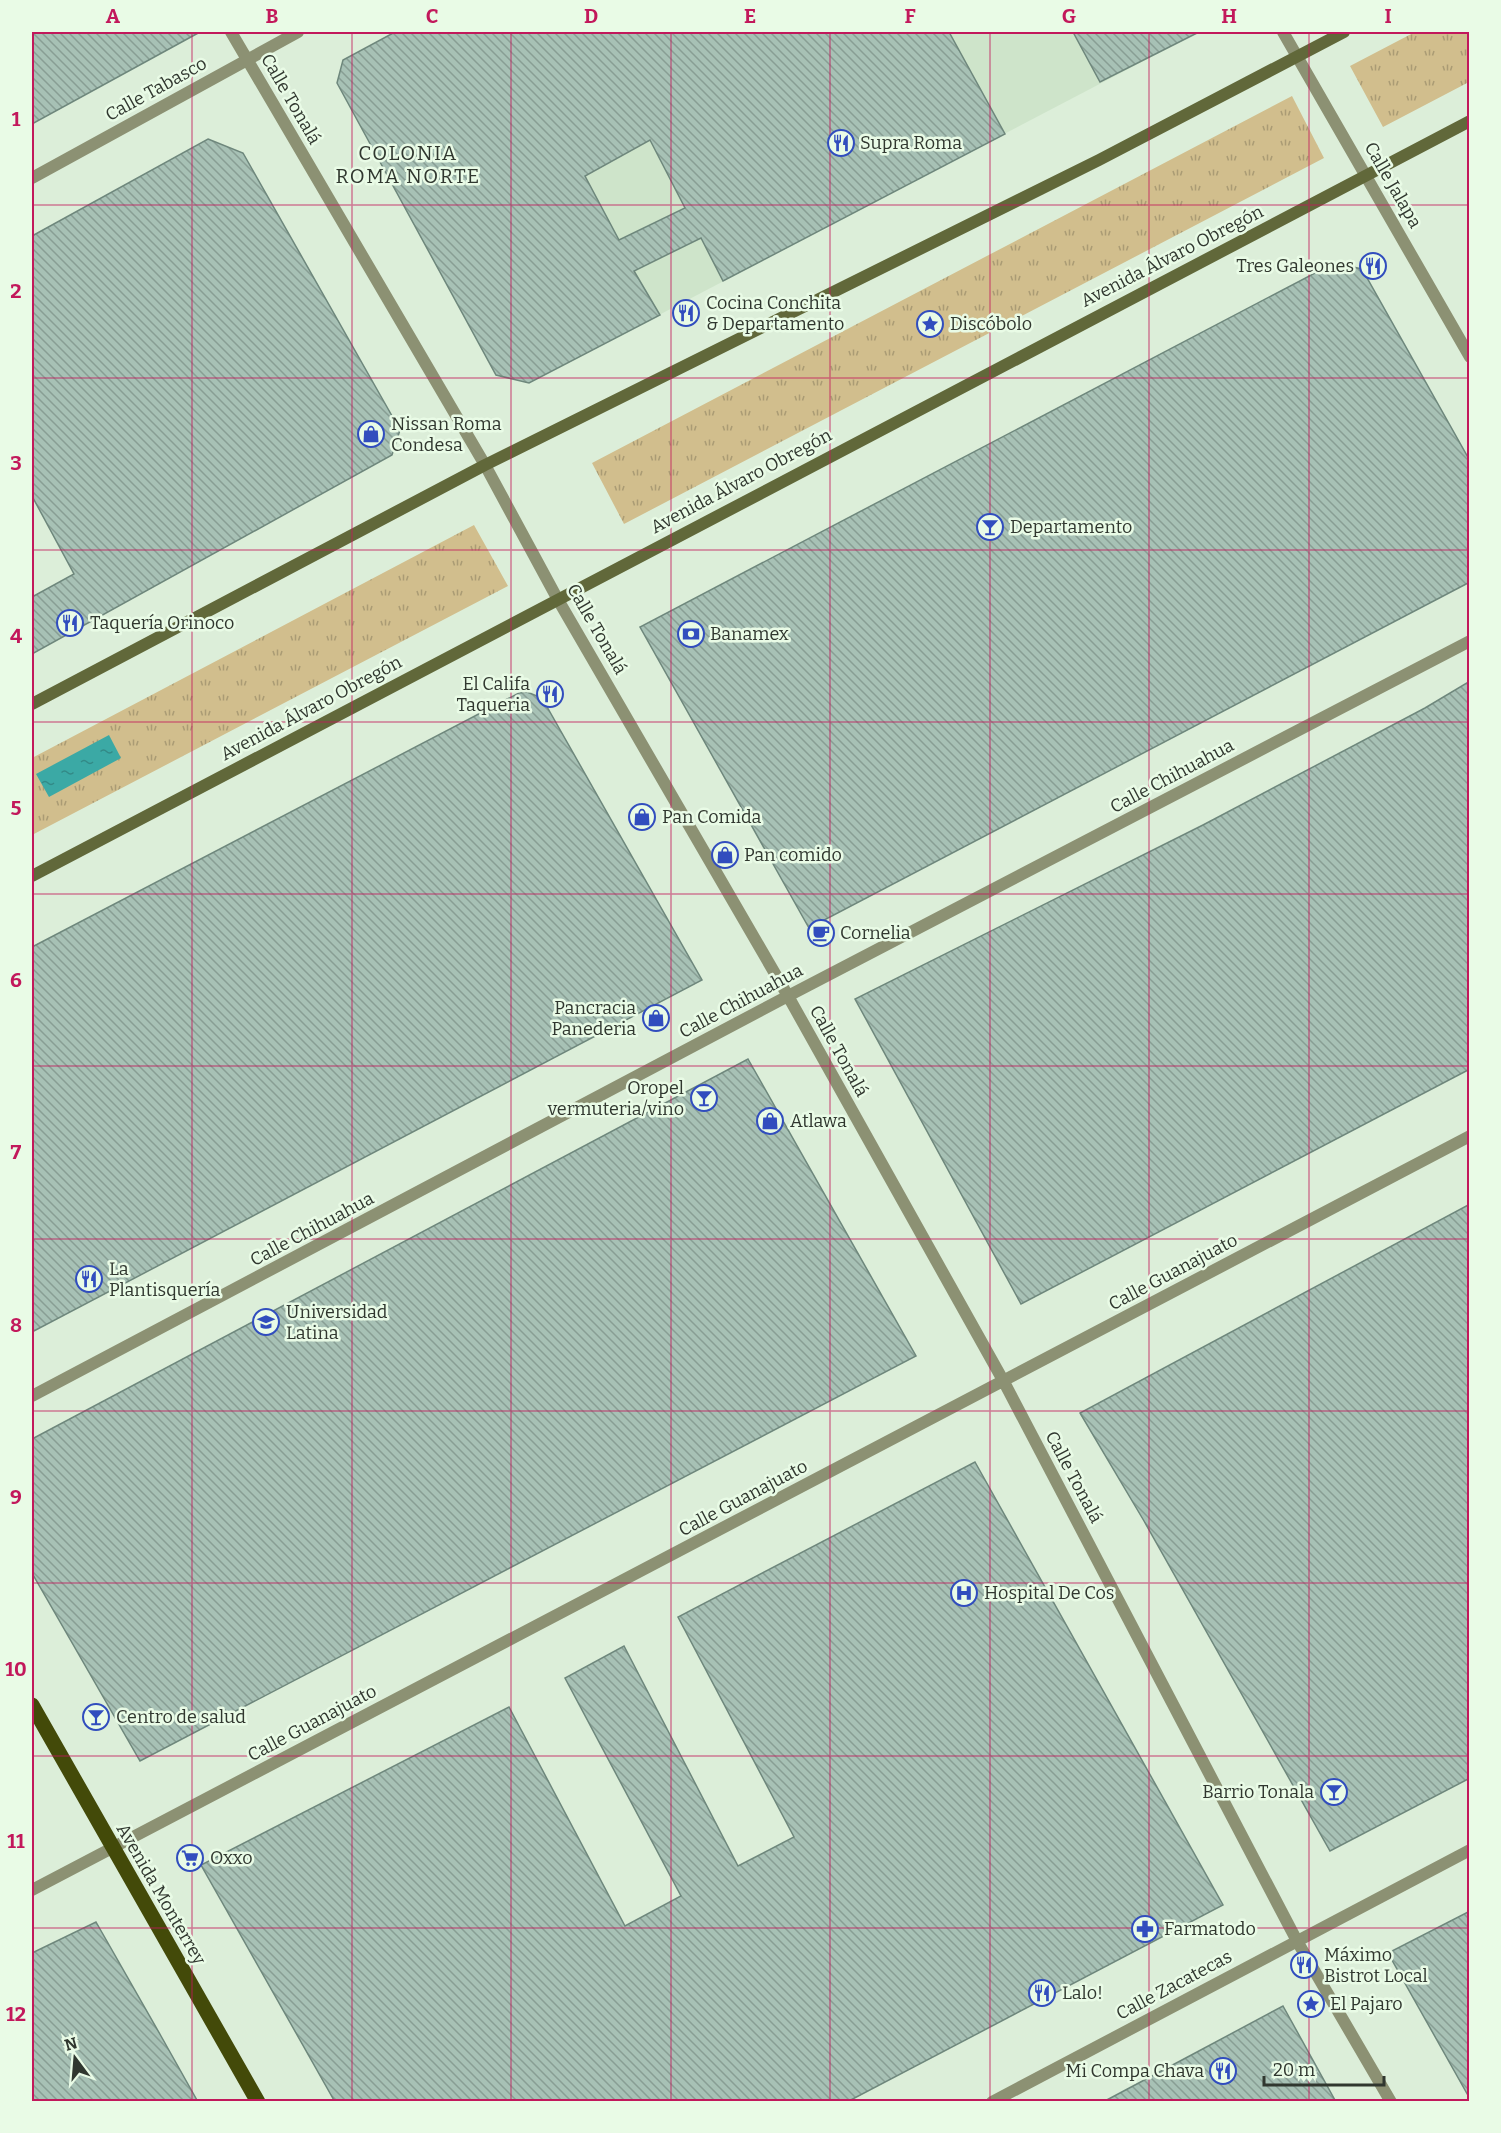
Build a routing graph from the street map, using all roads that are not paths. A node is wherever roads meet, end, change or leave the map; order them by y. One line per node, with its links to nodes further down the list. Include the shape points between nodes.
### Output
1 (231, 32): 6 (street, Calle Tonalá)
2 (298, 32): 6 (street, Calle Tabasco)
3 (1283, 32): 5 (street, Calle Jalapa)
4 (1344, 32): 5 (main road)
5 (1297, 56): 8 (street, Calle Jalapa); 11 (main road, via 1099,160)
6 (246, 59): 9 (street, Calle Tabasco); 11 (street, Calle Tonalá)
7 (1470, 121): 8 (main road, Avenida Álvaro Obregón)
8 (1367, 176): 10 (street, Calle Jalapa); 12 (main road, Avenida Álvaro Obregón)
9 (32, 178)
10 (1470, 357)
11 (485, 465): 12 (street, Calle Tonalá); 14 (main road)
12 (557, 598): 15 (main road, Avenida Álvaro Obregón); 16 (street, Calle Tonalá)
13 (1470, 641): 16 (street, Calle Chihuahua)
14 (32, 704)
15 (32, 876)
16 (788, 996): 18 (street, Calle Tonalá); 19 (street, Calle Chihuahua)
17 (1470, 1136): 18 (street, Calle Guanajuato)
18 (1004, 1382): 21 (street, Calle Guanajuato); 24 (street, Calle Tonalá)
19 (32, 1396)
20 (32, 1705): 21 (main road, Avenida Monterrey)
21 (113, 1848): 23 (street, Calle Guanajuato); 25 (main road, Avenida Monterrey)
22 (1470, 1850): 24 (street, Calle Zacatecas)
23 (32, 1890)
24 (1297, 1941): 26 (street, Calle Zacatecas); 27 (street, Calle Tonalá)
25 (258, 2102)
26 (992, 2102)
27 (1391, 2102)

